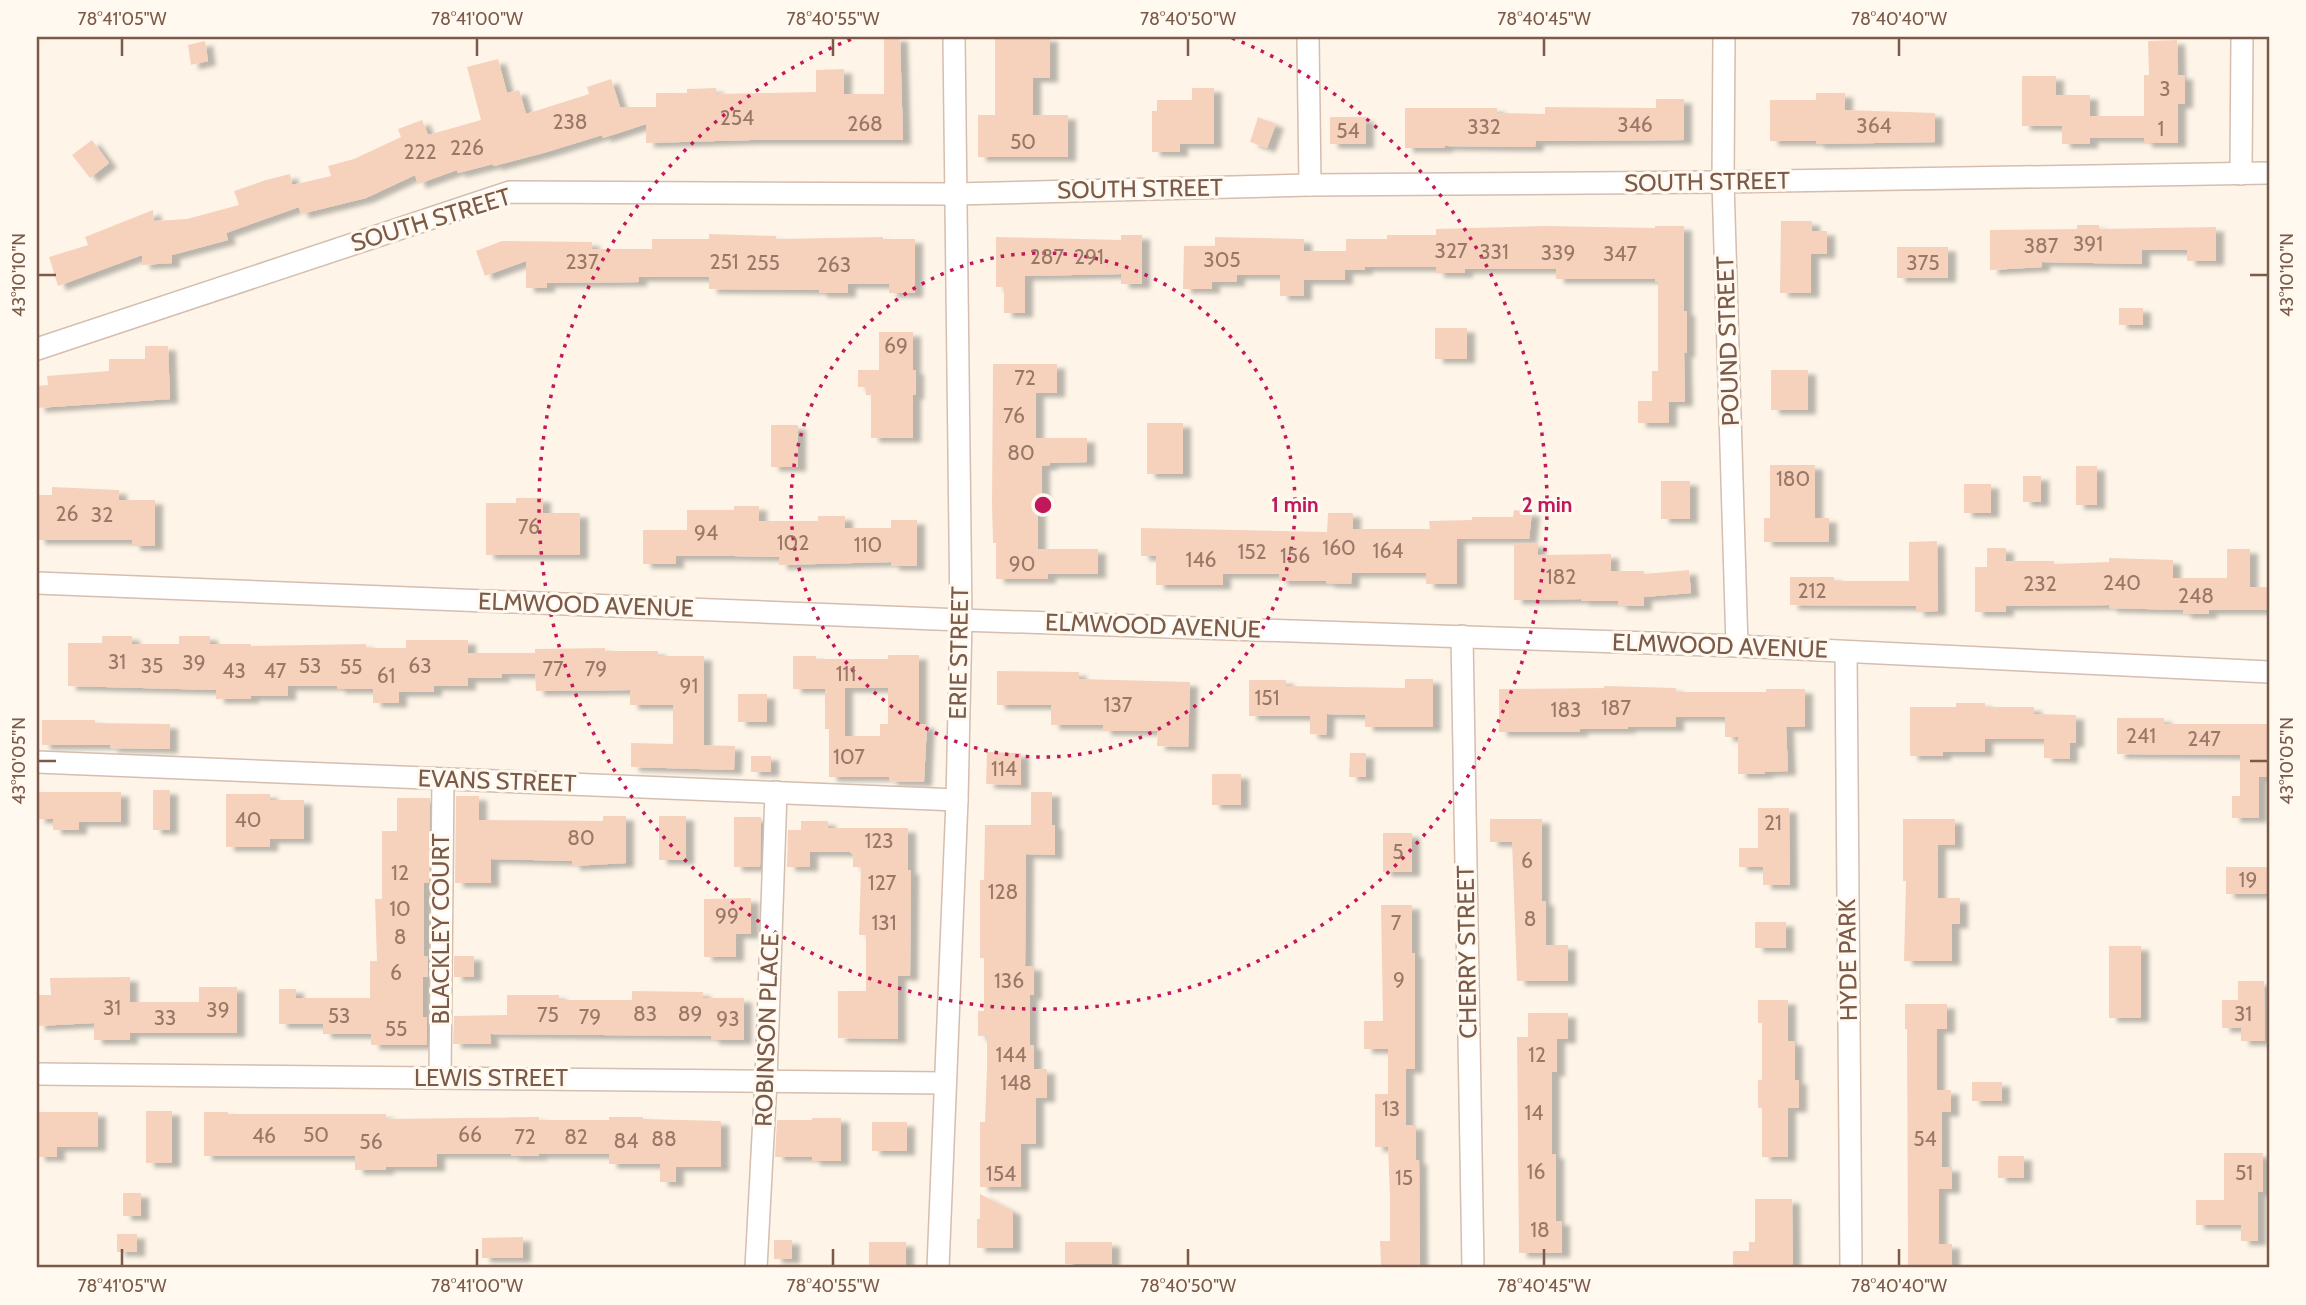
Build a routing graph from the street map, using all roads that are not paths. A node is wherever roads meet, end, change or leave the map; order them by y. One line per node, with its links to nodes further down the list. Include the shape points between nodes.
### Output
1 (954, 37): 9 (street, ERIE STREET)
2 (1308, 37): 8 (street)
3 (1724, 37): 7 (street, POUND STREET)
4 (2242, 37): 6 (street)
5 (2269, 173): 6 (street, SOUTH STREET)
6 (2241, 174): 7 (street, SOUTH STREET)
7 (1723, 182): 8 (street, SOUTH STREET); 14 (street, POUND STREET)
8 (1310, 185): 9 (street, SOUTH STREET)
9 (955, 194): 10 (street, SOUTH STREET, via 510,191); 12 (street, ERIE STREET)
10 (37, 349)
11 (37, 583): 12 (street, ELMWOOD AVENUE)
12 (961, 620): 13 (street, ELMWOOD AVENUE); 20 (street, ERIE STREET)
13 (1462, 636): 14 (street, ELMWOOD AVENUE); 27 (street, CHERRY STREET)
14 (1737, 646): 15 (street, ELMWOOD AVENUE)
15 (1846, 652): 16 (street, ELMWOOD AVENUE); 28 (street, HYDE PARK)
16 (2269, 672)
17 (37, 762): 18 (street, EVANS STREET)
18 (443, 779): 19 (street, EVANS STREET); 22 (street, BLACKLEY COURT)
19 (776, 792): 20 (street, EVANS STREET); 23 (street, ROBINSON PLACE)
20 (957, 800): 24 (street, ERIE STREET)
21 (37, 1074): 22 (street, LEWIS STREET)
22 (440, 1078): 23 (street, LEWIS STREET)
23 (766, 1080): 24 (street, LEWIS STREET); 25 (street, ROBINSON PLACE)
24 (944, 1083): 26 (street, ERIE STREET)
25 (756, 1268)
26 (938, 1268)
27 (1473, 1268)
28 (1851, 1268)

